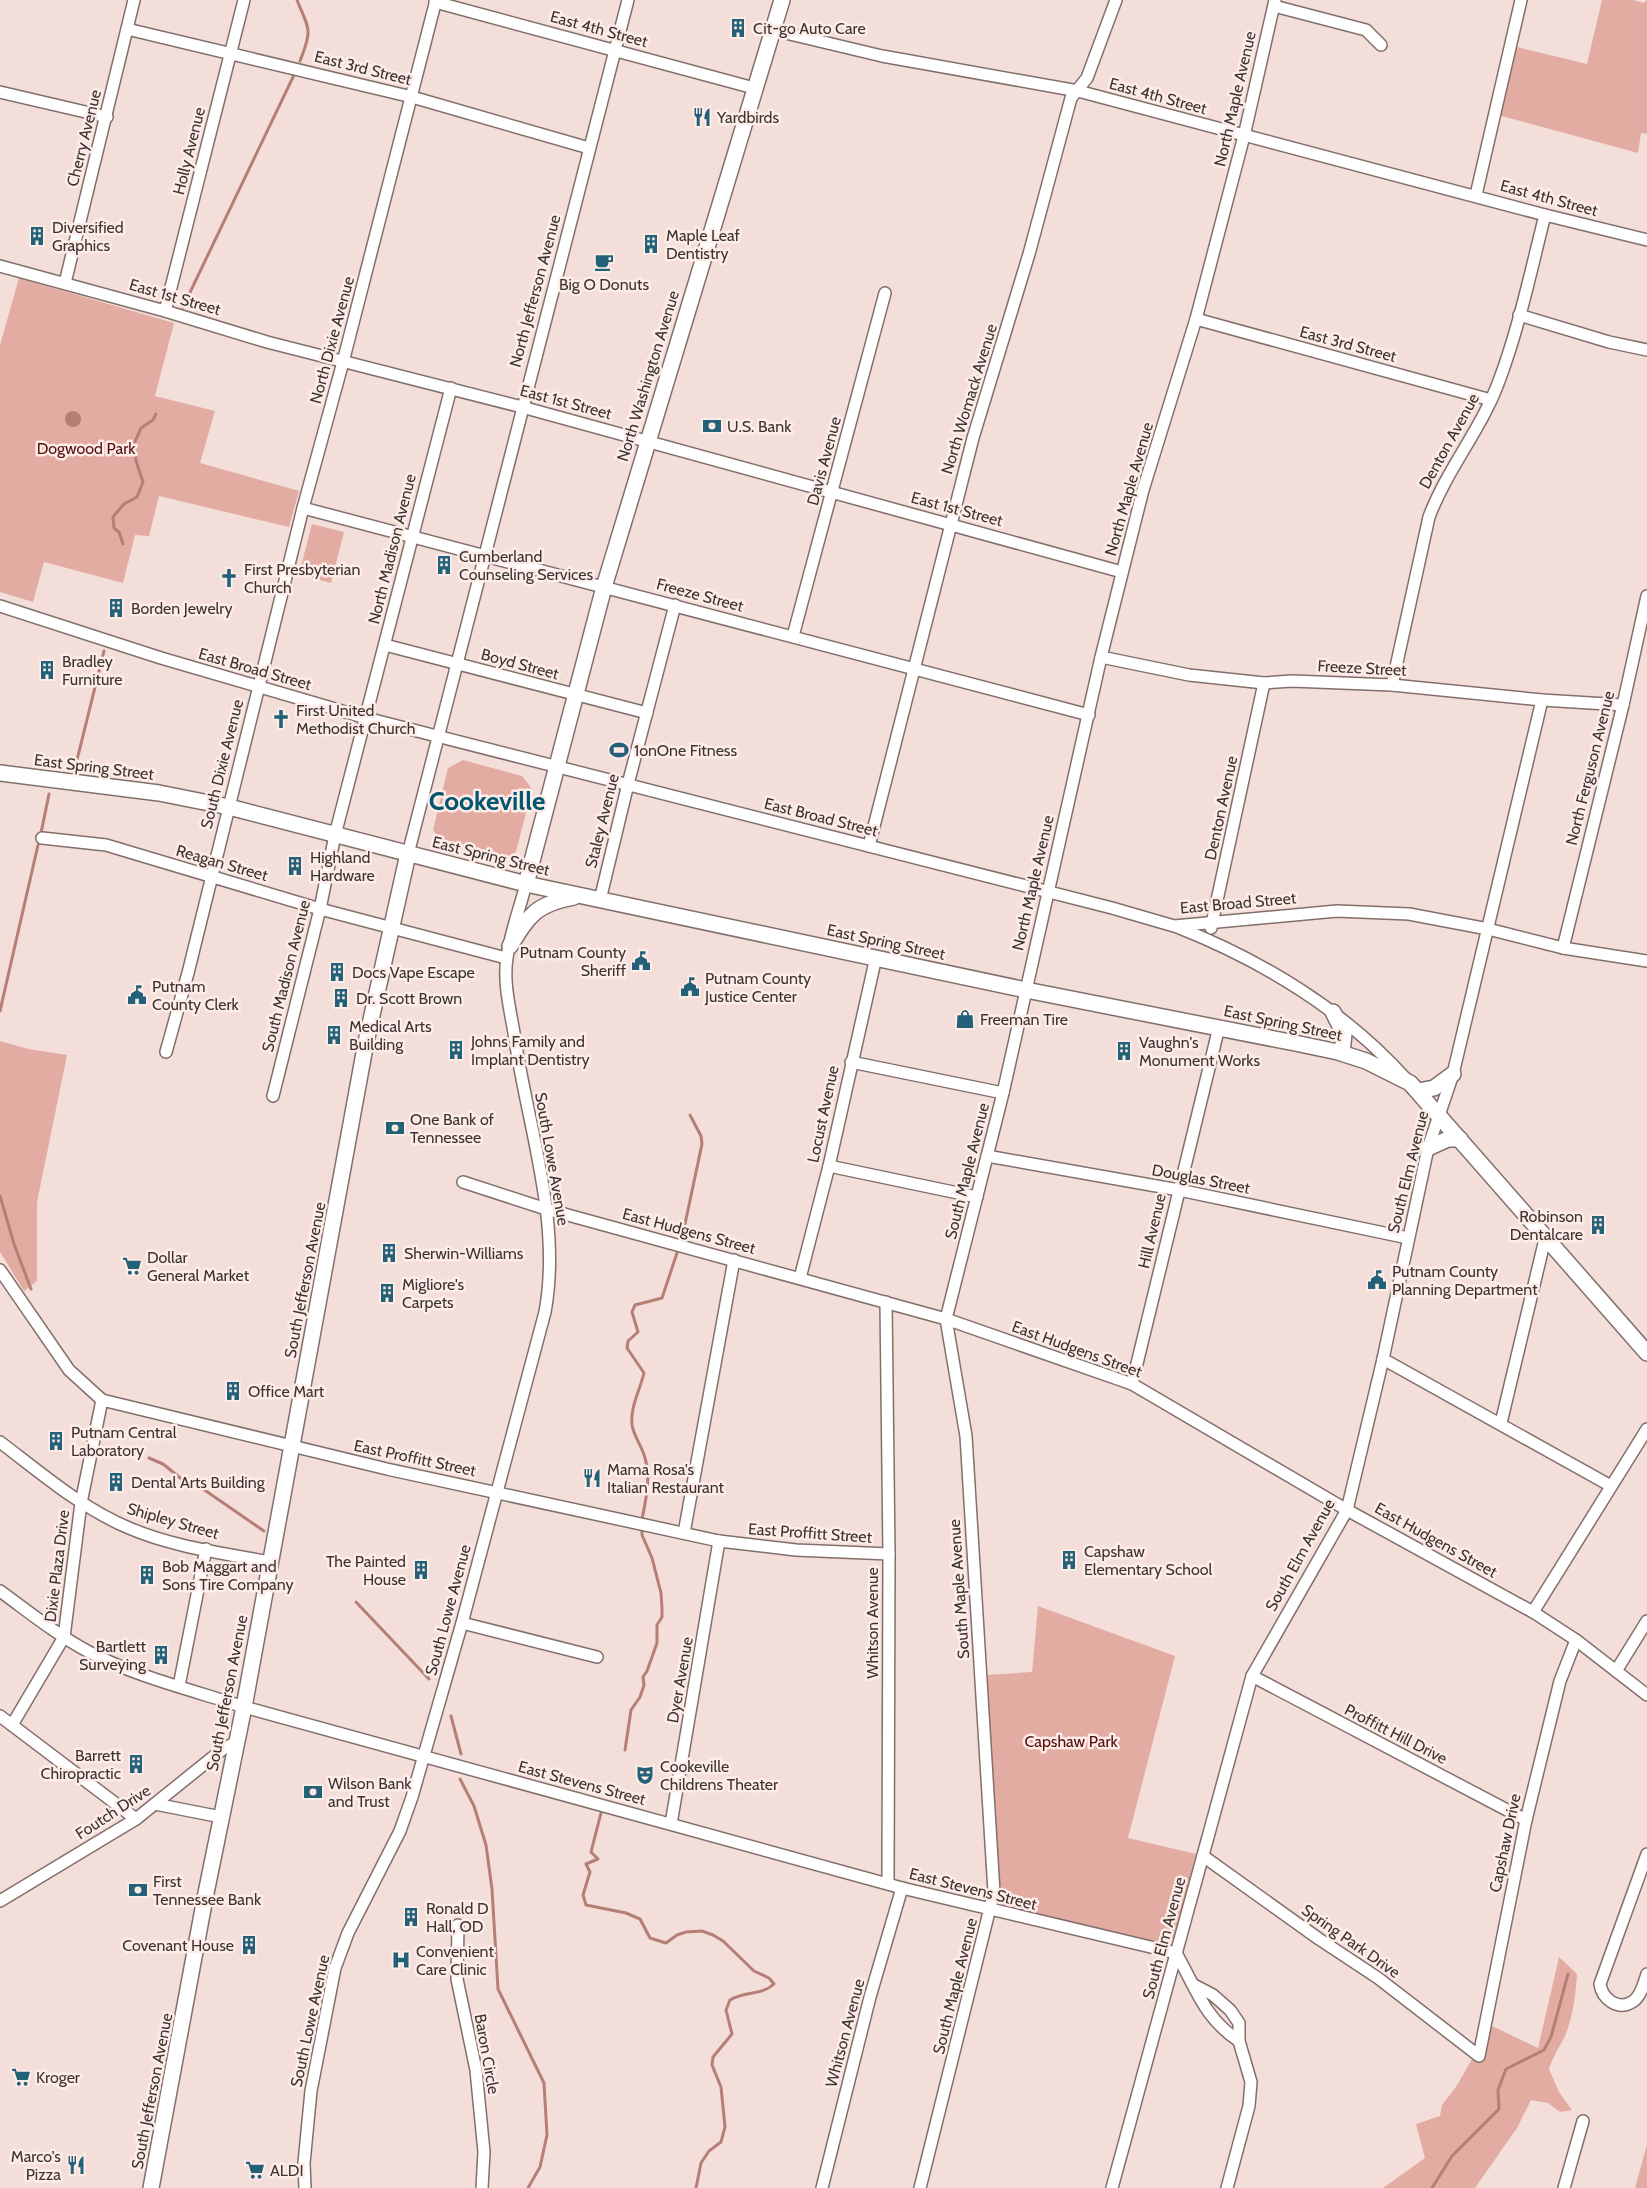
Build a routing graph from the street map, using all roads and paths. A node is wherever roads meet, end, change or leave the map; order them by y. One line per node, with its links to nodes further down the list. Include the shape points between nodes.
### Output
1 (134, 0): 9 (street, Cherry Avenue)
2 (244, 0): 13 (street, Holly Avenue)
3 (628, 0): 12 (street, North Jefferson Avenue)
4 (782, 0): 10 (main road, North Washington Avenue)
5 (1116, 0): 15 (street, North Womack Avenue, via 1087,78)
6 (1521, 0): 21 (street)
7 (436, 1): 12 (street, East 4th Street); 17 (street, North Dixie Avenue)
8 (1274, 3): 11 (street, via 1366,30); 19 (street, North Maple Avenue)
9 (127, 30): 13 (street, East 3rd Street); 18 (street, Cherry Avenue)
10 (773, 30): 14 (main road, North Washington Avenue); 15 (street, East 4th Street, via 882,56)
11 (1380, 46)
12 (616, 50): 14 (street, East 4th Street); 20 (street, North Jefferson Avenue)
13 (231, 53): 17 (street, East 3rd Street); 27 (street, Holly Avenue)
14 (754, 88): 35 (main road, North Washington Avenue)
15 (1078, 91): 19 (street, East 4th Street); 38 (street, North Womack Avenue, via 1071,98 1030,254)
16 (0, 92): 18 (street)
17 (412, 97): 20 (street, East 3rd Street); 31 (street, North Dixie Avenue)
18 (107, 116): 25 (street, Cherry Avenue)
19 (1244, 136): 21 (street, East 4th Street); 29 (street, North Maple Avenue)
20 (589, 148): 34 (street, North Jefferson Avenue)
21 (1476, 195): 22 (street, East 4th Street)
22 (1545, 215): 23 (street, East 4th Street); 28 (street, Denton Avenue)
23 (1647, 240)
24 (0, 266): 25 (street, East 1st Street)
25 (65, 283): 27 (street, East 1st Street)
26 (885, 293): 36 (street, Davis Avenue)
27 (165, 311): 31 (street, East 1st Street)
28 (1519, 315): 30 (street); 33 (street, Denton Avenue)
29 (1196, 319): 33 (street, East 3rd Street); 41 (street, North Maple Avenue, via 1143,490)
30 (1647, 350)
31 (343, 362): 32 (street, East 1st Street); 37 (street, North Dixie Avenue)
32 (451, 388): 34 (street, East 1st Street); 39 (street, North Madison Avenue)
33 (1491, 400): 52 (street, Denton Avenue, via 1428,517)
34 (522, 407): 35 (street, East 1st Street); 40 (street, North Jefferson Avenue)
35 (647, 441): 36 (street, East 1st Street); 42 (main road, North Washington Avenue)
36 (833, 492): 38 (street, East 1st Street); 46 (street, Davis Avenue)
37 (303, 508): 39 (street, Freeze Street); 53 (street, North Dixie Avenue)
38 (950, 524): 41 (street, East 1st Street); 50 (street, North Womack Avenue)
39 (412, 536): 40 (street, Freeze Street); 47 (street, North Madison Avenue)
40 (484, 554): 42 (street, Freeze Street); 49 (street, North Jefferson Avenue)
41 (1122, 572): 48 (street, North Maple Avenue)
42 (604, 586): 44 (street, Freeze Street); 54 (main road, North Washington Avenue)
43 (1647, 596): 56 (street, North Ferguson Avenue)
44 (675, 605): 46 (street, Freeze Street); 57 (street, Staley Avenue)
45 (0, 606): 53 (street, East Broad Street)
46 (793, 636): 50 (street, Freeze Street)
47 (385, 645): 49 (street, Boyd Street); 59 (street, North Madison Avenue)
48 (1101, 657): 51 (street, Freeze Street, via 1189,675); 58 (street, North Maple Avenue)
49 (456, 664): 54 (street, Boyd Street); 60 (street, North Jefferson Avenue)
50 (913, 670): 58 (street, Freeze Street); 67 (street, North Womack Avenue)
51 (1264, 683): 52 (street, Freeze Street); 75 (street, Denton Avenue)
52 (1392, 685): 55 (street, Freeze Street)
53 (258, 688): 59 (street, East Broad Street); 64 (street, South Dixie Avenue)
54 (576, 695): 57 (street, Boyd Street); 61 (main road, North Washington Avenue)
55 (1542, 700): 56 (street, Freeze Street); 78 (street, South Elm Avenue)
56 (1623, 705): 80 (street, North Ferguson Avenue)
57 (647, 713): 63 (street, Staley Avenue)
58 (1088, 715): 71 (street, North Maple Avenue)
59 (366, 718): 60 (street, East Broad Street); 65 (street, South Madison Avenue)
60 (439, 736): 61 (street, East Broad Street); 68 (street, South Jefferson Avenue)
61 (557, 765): 63 (street, East Broad Street); 70 (main road, North Washington Avenue)
62 (0, 773): 64 (main road, East Spring Street, via 159,792)
63 (628, 784): 67 (street, East Broad Street); 73 (street, Staley Avenue)
64 (228, 807): 65 (main road, East Spring Street); 69 (street, South Dixie Avenue)
65 (336, 835): 68 (main road, East Spring Street); 74 (street, South Madison Avenue)
66 (42, 838): 69 (street, Reagan Street, via 106,845)
67 (869, 846): 71 (street, East Broad Street)
68 (408, 854): 70 (main road, East Spring Street); 77 (main road, South Jefferson Avenue)
69 (211, 876): 74 (street, Reagan Street); 87 (street, South Dixie Avenue)
70 (526, 884): 72 (main road, East Spring Street); 81 (street, South Lowe Avenue)
71 (1047, 893): 76 (street, East Broad Street, via 1146,916); 84 (street, North Maple Avenue)
72 (580, 896): 73 (main road, East Spring Street); 81 (main road, via 547,903 532,912)
73 (600, 900): 82 (main road, East Spring Street)
74 (320, 909): 77 (street, Reagan Street); 93 (street, South Madison Avenue)
75 (1213, 922): 76 (street, East Broad Street); 78 (street, East Broad Street, via 1372,911 1409,914); 79 (street, Denton Avenue)
76 (1174, 926): 79 (street)
77 (391, 928): 81 (street, Reagan Street); 117 (main road, South Jefferson Avenue, via 366,1042)
78 (1488, 929): 80 (street, East Broad Street); 90 (street, South Elm Avenue)
79 (1208, 939): 85 (street)
80 (1563, 948): 83 (street, East Broad Street)
81 (508, 952): 102 (street, South Lowe Avenue, via 506,980 513,1029)
82 (876, 957): 84 (main road, East Spring Street); 89 (street, Locust Avenue)
83 (1647, 961)
84 (1026, 990): 86 (main road, East Spring Street); 92 (street, South Maple Avenue)
85 (1333, 1012): 88 (main road, via 1344,1034); 91 (street, via 1387,1058)
86 (1219, 1027): 88 (main road, East Spring Street); 100 (street, Hill Avenue)
87 (166, 1052)
88 (1342, 1053): 91 (main road, East Spring Street, via 1366,1061)
89 (852, 1062): 92 (street); 98 (street, Locust Avenue)
90 (1453, 1074): 91 (main road, via 1434,1088); 94 (street, South Elm Avenue)
91 (1414, 1087): 94 (main road, East Spring Street)
92 (1003, 1093): 97 (street, South Maple Avenue)
93 (273, 1096)
94 (1439, 1116): 95 (main road, East Spring Street); 96 (street, South Elm Avenue)
95 (1460, 1139): 96 (main road, via 1448,1139); 104 (main road, East Spring Street)
96 (1428, 1148): 103 (street, South Elm Avenue)
97 (987, 1156): 100 (street, Douglas Street); 101 (street, South Maple Avenue)
98 (829, 1166): 101 (street); 107 (street, Locust Avenue)
99 (463, 1182): 102 (street, East Hudgens Street)
100 (1179, 1190): 103 (street, Douglas Street); 112 (street, Hill Avenue)
101 (977, 1198): 109 (street, South Maple Avenue)
102 (546, 1209): 105 (street, East Hudgens Street); 119 (street, South Lowe Avenue, via 549,1289)
103 (1408, 1238): 111 (street, South Elm Avenue)
104 (1545, 1238): 110 (main road, East Spring Street); 114 (street)
105 (734, 1260): 107 (street, East Hudgens Street); 122 (street)
106 (0, 1270): 113 (street, East Proffitt Street, via 69,1370)
107 (800, 1278): 108 (street, East Hudgens Street)
108 (886, 1302): 109 (street, East Hudgens Street); 125 (street, Whitson Avenue)
109 (946, 1319): 112 (street, East Hudgens Street); 153 (street, South Maple Avenue, via 966,1436 994,1892)
110 (1647, 1353)
111 (1383, 1359): 114 (street); 121 (street, South Elm Avenue)
112 (1132, 1384): 121 (street, East Hudgens Street)
113 (102, 1400): 117 (street, East Proffitt Street); 120 (street, Dixie Plaza Drive)
114 (1501, 1423): 118 (street)
115 (1647, 1429): 118 (street)
116 (0, 1442): 120 (street, Shipley Street)
117 (291, 1447): 119 (street, East Proffitt Street); 126 (main road, South Jefferson Avenue)
118 (1611, 1486): 128 (street)
119 (496, 1492): 122 (street, East Proffitt Street); 130 (street, South Lowe Avenue)
120 (81, 1503): 124 (street, Shipley Street, via 130,1529); 131 (street, Dixie Plaza Drive)
121 (1347, 1510): 128 (street, East Hudgens Street); 135 (street, South Elm Avenue)
122 (684, 1533): 123 (street, East Proffitt Street)
123 (719, 1541): 125 (street, East Proffitt Street, via 796,1550); 147 (street, Dyer Avenue)
124 (206, 1549): 126 (street, Shipley Street); 136 (street)
125 (889, 1554): 150 (street, Whitson Avenue)
126 (270, 1562): 138 (main road, South Jefferson Avenue)
127 (0, 1591): 131 (street, East Stevens Street)
128 (1533, 1612): 132 (street, East Hudgens Street)
129 (1647, 1621): 134 (street)
130 (462, 1624): 133 (street); 142 (street, South Lowe Avenue)
131 (64, 1637): 136 (street, East Stevens Street, via 120,1666); 140 (street, Dixie Plaza Drive)
132 (1576, 1640): 134 (street, East Hudgens Street); 146 (street, Capshaw Drive, via 1560,1681)
133 (597, 1657)
134 (1616, 1671): 137 (street, East Hudgens Street)
135 (1252, 1676): 146 (street, Proffitt Hill Drive); 149 (street, South Elm Avenue)
136 (179, 1686): 138 (street, East Stevens Street)
137 (1647, 1695)
138 (244, 1707): 141 (main road, South Jefferson Avenue); 142 (street, East Stevens Street)
139 (0, 1716): 140 (street)
140 (12, 1724): 145 (street)
141 (237, 1742): 143 (street, Foutch Drive, via 222,1748); 144 (main road, South Jefferson Avenue)
142 (425, 1757): 147 (street, East Stevens Street); 162 (street, South Lowe Avenue, via 400,1831 348,1934 335,1968 311,2091)
143 (155, 1804): 144 (street); 145 (street, Foutch Drive)
144 (222, 1817): 161 (main road, South Jefferson Avenue)
145 (136, 1820): 152 (street, Foutch Drive)
146 (1526, 1820): 159 (street, Capshaw Drive)
147 (671, 1824): 150 (street, East Stevens Street)
148 (1647, 1854): 156 (street, via 1600,1984 1601,1993 1613,2003 1632,2002)
149 (1203, 1856): 155 (street, South Elm Avenue); 159 (street, Spring Park Drive, via 1378,1978)
150 (888, 1884): 151 (street, East Stevens Street)
151 (902, 1888): 153 (street, East Stevens Street); 164 (street, Whitson Avenue, via 870,1997)
152 (0, 1900)
153 (991, 1911): 155 (street, East Stevens Street); 165 (street, South Maple Avenue)
154 (458, 1926): 163 (street, Baron Circle, via 457,1979 476,2070 484,2152)
155 (1176, 1953): 157 (street); 166 (street, South Elm Avenue)
156 (1647, 1974)
157 (1194, 1985): 158 (street, via 1204,2008 1225,2032); 158 (street, via 1213,1995 1230,2010 1239,2023)
158 (1239, 2041): 167 (street, via 1251,2082 1249,2106)
159 (1479, 2056)
160 (1584, 2121): 168 (street)
161 (151, 2188)
162 (305, 2188)
163 (482, 2188)
164 (822, 2188)
165 (920, 2188)
166 (1112, 2188)
167 (1227, 2188)
168 (1564, 2188)

